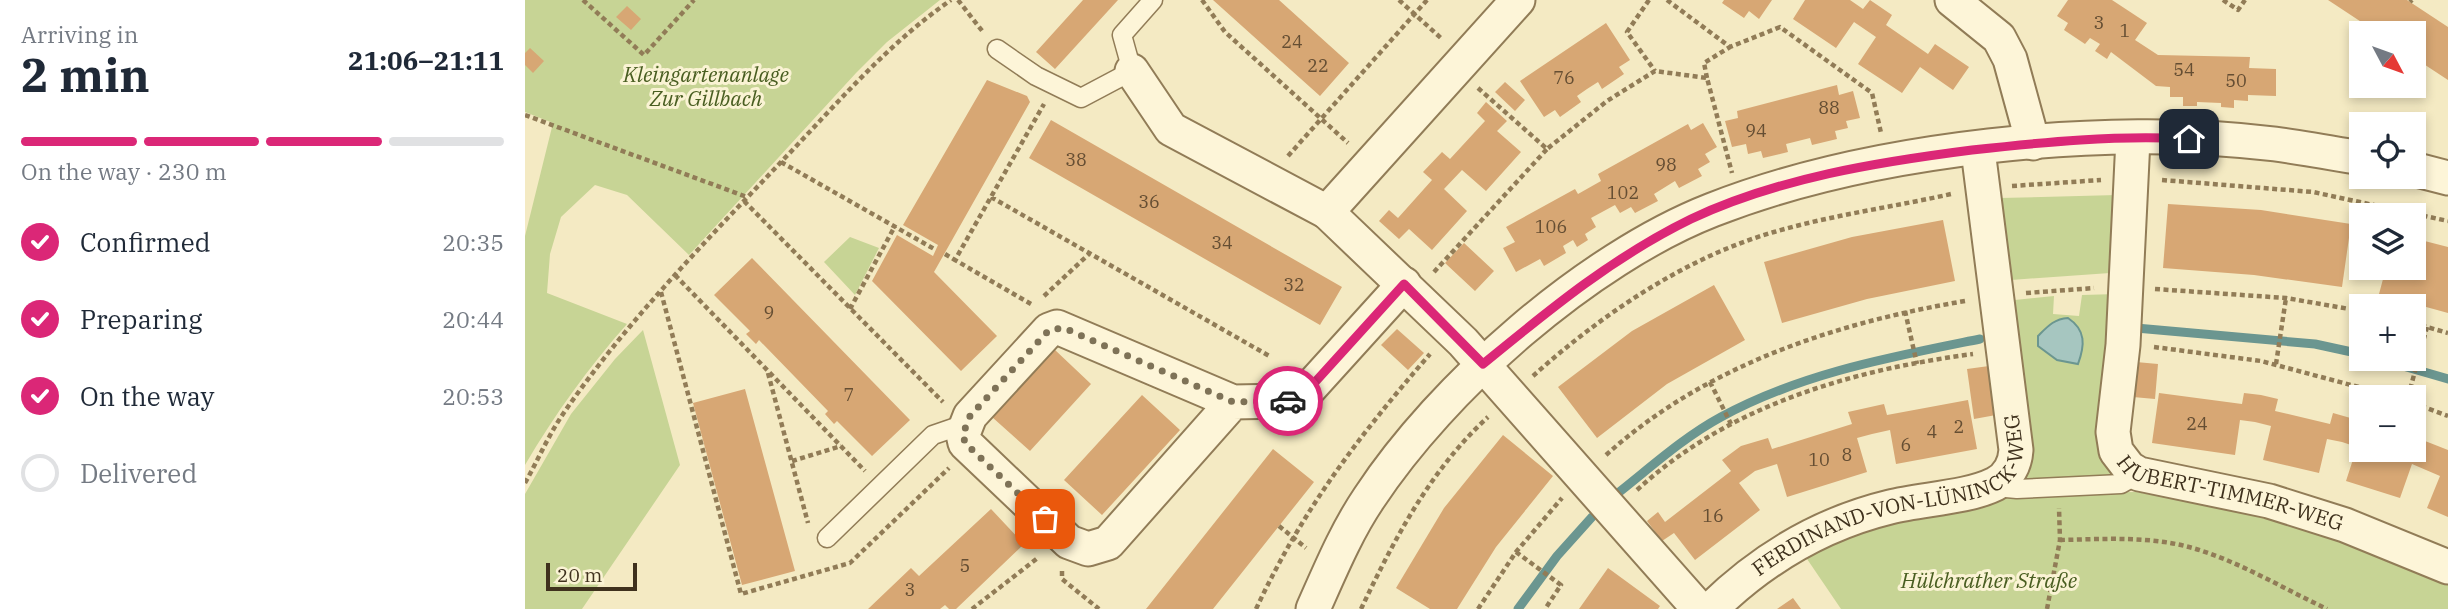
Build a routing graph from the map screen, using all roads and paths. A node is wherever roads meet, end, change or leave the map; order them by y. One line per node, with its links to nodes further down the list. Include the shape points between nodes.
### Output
1 (583, 0): 2 (path, via 644,55)
2 (694, 0)
3 (951, 0): 30 (path, via 911,28)
4 (958, 0): 17 (path)
5 (1153, 0): 19 (lane, via 1122,35)
6 (1202, 0): 24 (path, via 1225,32)
7 (1398, 0): 15 (path)
8 (1427, 0): 15 (path)
9 (1518, 0): 18 (street)
10 (1649, 0): 20 (path, via 1627,32)
11 (1667, 0): 16 (path)
12 (1952, 0): 26 (street, via 1999,38 2010,60)
13 (2223, 0): 14 (path, via 2238,10)
14 (2245, 0)
15 (1414, 14): 18 (path); 24 (path)
16 (1730, 47): 21 (path, via 1704,63); 31 (path, via 1780,27 1872,93)
17 (997, 49): 22 (lane)
18 (1460, 64): 27 (path); 32 (street)
19 (1132, 71): 22 (lane, via 1081,98); 36 (street, via 1171,129)
20 (1655, 71): 21 (path); 27 (path, via 1607,101)
21 (1707, 78): 40 (path)
22 (1055, 85): 38 (path)
23 (525, 115): 39 (path)
24 (1320, 118): 32 (path); 36 (path)
25 (2133, 139): 26 (street); 29 (street, via 2273,144); 35 (street, HUBERT-TIMMER-WEG)
26 (2033, 143): 28 (street)
27 (1547, 149): 49 (path)
28 (1978, 150): 31 (street); 37 (street, FERDINAND-VON-LÜNINCK-WEG)
29 (2349, 156)
30 (781, 162): 39 (path); 43 (path)
31 (1887, 162): 40 (street, via 1801,181)
32 (1371, 163): 41 (street)
33 (2426, 172): 34 (street)
34 (2448, 178)
35 (2130, 179): 37 (path); 42 (path, via 2313,192); 50 (street, HUBERT-TIMMER-WEG)
36 (1266, 180): 41 (street)
37 (1983, 188): 52 (street, FERDINAND-VON-LÜNINCK-WEG); 70 (path, via 1774,232 1728,248 1611,314)
38 (991, 197): 46 (path); 47 (path)
39 (745, 199): 48 (path); 54 (path)
40 (1739, 201): 63 (street, via 1689,220 1581,284)
41 (1327, 212): 49 (street)
42 (2448, 221)
43 (895, 226): 44 (path); 54 (path)
44 (936, 250)
45 (945, 254): 47 (path)
46 (1089, 254): 47 (path, via 1033,306); 62 (path)
47 (955, 260)
48 (675, 275): 51 (path); 66 (path)
49 (1409, 289): 58 (street); 71 (street, via 1301,396 1281,402)
50 (2125, 289): 52 (path); 53 (path); 60 (street, HUBERT-TIMMER-WEG)
51 (661, 292): 80 (path, via 583,385); 92 (path, via 741,594)
52 (1997, 295): 56 (path); 61 (street, FERDINAND-VON-LÜNINCK-WEG)
53 (2286, 298): 55 (path); 65 (path)
54 (851, 309): 75 (path)
55 (2349, 309)
56 (1905, 311): 64 (path); 67 (path, via 1771,353)
57 (2427, 327): 59 (path); 69 (path)
58 (1452, 330): 63 (street); 94 (path, via 1327,481)
59 (2448, 333)
60 (2123, 345): 65 (path); 78 (street, HUBERT-TIMMER-WEG, via 2113,441 2122,460)
61 (2005, 350): 64 (path); 82 (street, FERDINAND-VON-LÜNINCK-WEG, via 2016,454 2006,477)
62 (1271, 357)
63 (1483, 364): 70 (street); 95 (street, via 1422,426 1369,497)
64 (1917, 364): 74 (path, via 1793,394)
65 (2276, 364): 68 (path)
66 (768, 371): 76 (path); 77 (path)
67 (1710, 382): 74 (path); 79 (path, via 1625,438)
68 (2352, 385)
69 (2412, 385)
70 (1509, 397): 79 (street); 96 (path, via 1427,488 1391,546)
71 (1233, 402): 75 (street, via 1057,327 1049,330); 86 (street, via 1108,543 1088,550)
72 (2426, 408): 73 (path)
73 (2448, 416)
74 (1730, 421): 84 (path, via 1646,481)
75 (967, 436): 81 (lane, via 933,435); 86 (street); 92 (path, via 850,563)
76 (841, 446): 77 (path); 81 (path)
77 (792, 461): 85 (path)
78 (2139, 474): 83 (lane, via 2121,484); 91 (street, HUBERT-TIMMER-WEG, via 2269,501 2356,529)
79 (1581, 478): 84 (street); 89 (path)
80 (525, 483)
81 (880, 486): 87 (lane)
82 (1990, 486): 83 (lane); 100 (street, FERDINAND-VON-LÜNINCK-WEG, via 1890,507 1828,526 1764,563)
83 (2058, 486): 88 (path)
84 (1612, 512): 99 (street)
85 (809, 527)
86 (1064, 537): 93 (path)
87 (827, 538)
88 (2060, 540): 101 (path); 102 (path, via 2113,539 2186,546 2229,561)
89 (1516, 552): 97 (path); 98 (path, via 1560,585)
90 (819, 562): 92 (path)
91 (2448, 567)
92 (821, 572)
93 (971, 609)
94 (1256, 609)
95 (1313, 609)
96 (1361, 609)
97 (1479, 609)
98 (1545, 609)
99 (1699, 609)
100 (1711, 609)
101 (2047, 609)
102 (2327, 609)

